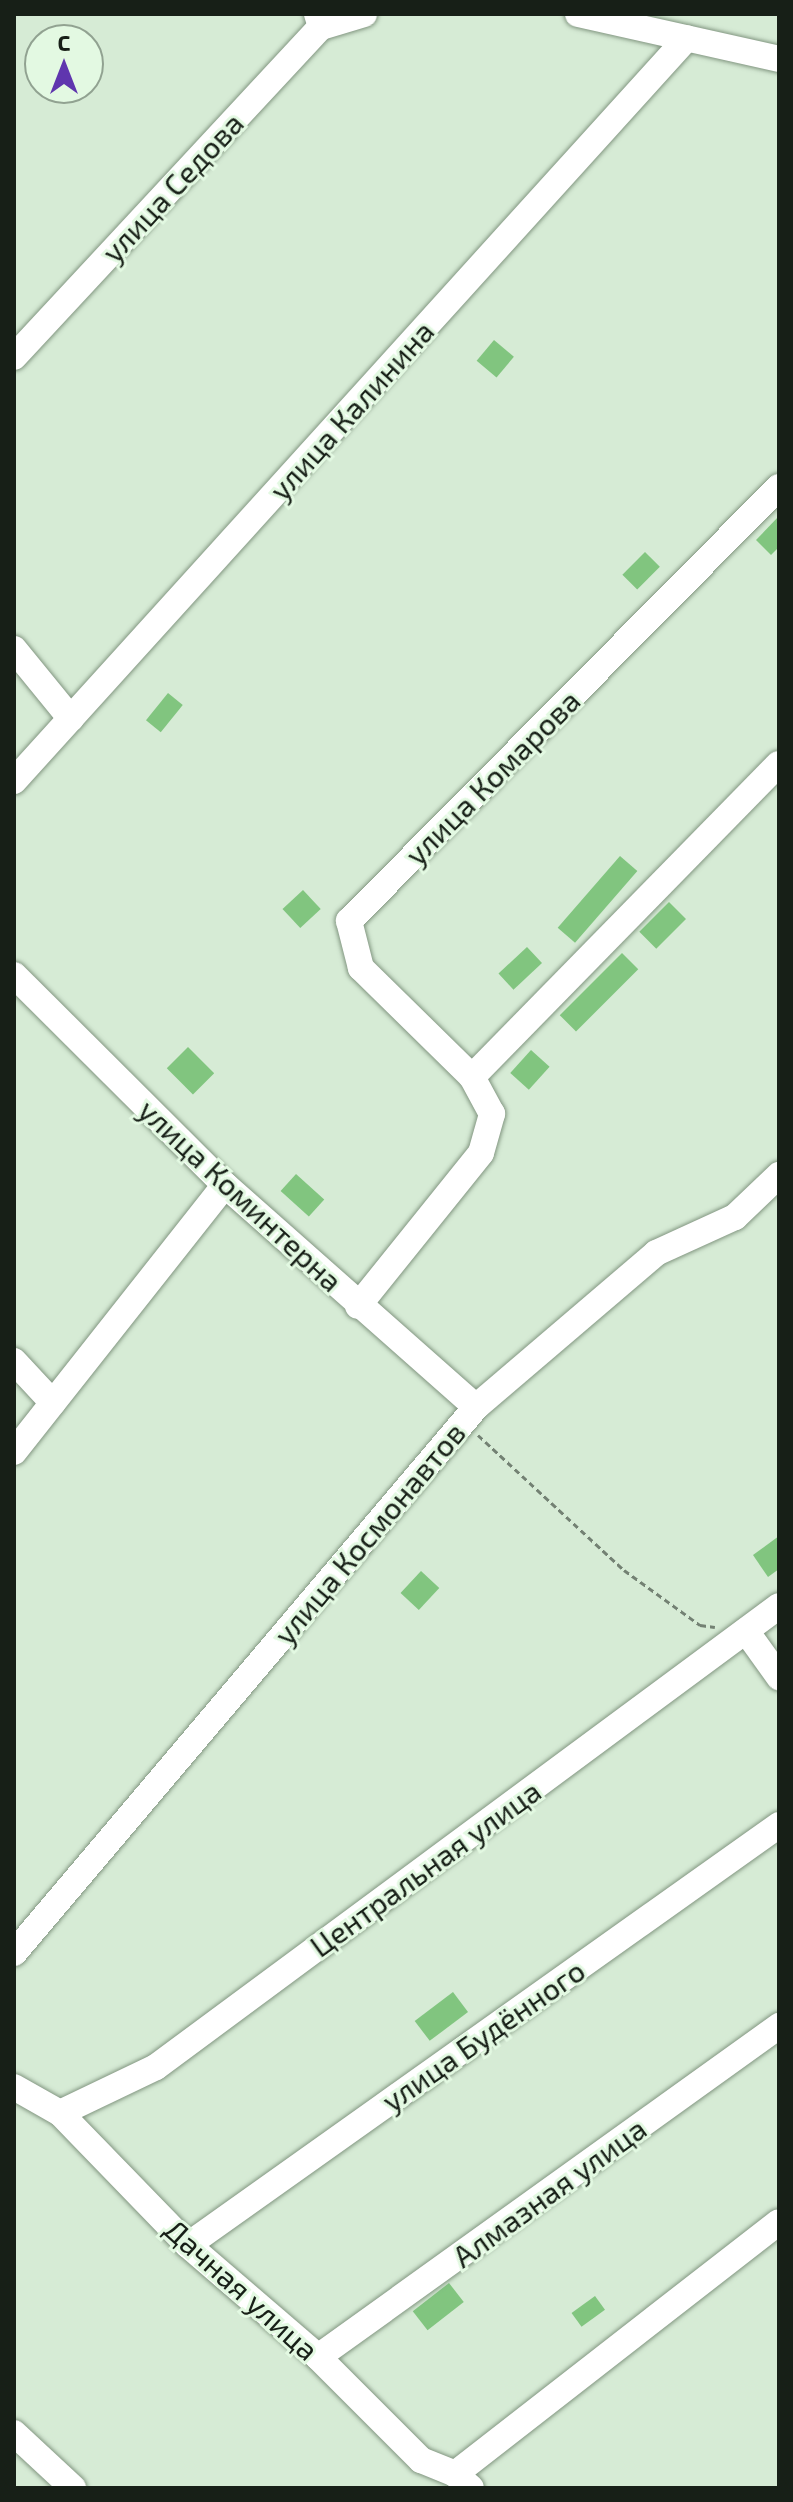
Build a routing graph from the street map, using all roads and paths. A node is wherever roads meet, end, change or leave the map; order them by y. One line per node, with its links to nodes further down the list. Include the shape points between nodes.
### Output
1 (364, 14): 3 (street)
2 (578, 14): 4 (street)
3 (319, 21): 6 (street, улица Седова)
4 (687, 38): 5 (street); 9 (street, улица Калинина)
5 (779, 59)
6 (14, 357)
7 (779, 487): 13 (street, улица Комарова, via 349,921 361,968)
8 (14, 649): 9 (street)
9 (71, 719): 11 (street, улица Калинина)
10 (779, 764): 13 (street)
11 (14, 781)
12 (14, 975): 15 (street, улица Коминтерна)
13 (472, 1077): 16 (street, улица Комарова, via 492,1114 481,1153)
14 (779, 1175): 19 (street, улица Космонавтов, via 735,1217 656,1253)
15 (225, 1185): 16 (street, улица Коминтерна); 18 (street)
16 (358, 1306): 19 (street, улица Коминтерна)
17 (14, 1361): 18 (street)
18 (53, 1403): 20 (street)
19 (470, 1414): 22 (path, via 624,1570 700,1625); 25 (street, улица Космонавтов)
20 (14, 1452)
21 (779, 1606): 22 (street, Центральная улица)
22 (746, 1631): 23 (street); 28 (street, Центральная улица, via 156,2067)
23 (779, 1677)
24 (779, 1825): 30 (street, улица Будённого)
25 (14, 1953)
26 (779, 2026): 31 (street, Алмазная улица)
27 (14, 2087): 28 (street, Дачная улица)
28 (60, 2113): 30 (street, Дачная улица)
29 (779, 2222): 33 (street)
30 (188, 2245): 31 (street, Дачная улица)
31 (318, 2357): 33 (street, Дачная улица, via 421,2460)
32 (14, 2433): 34 (street)
33 (463, 2481)
34 (73, 2488)

